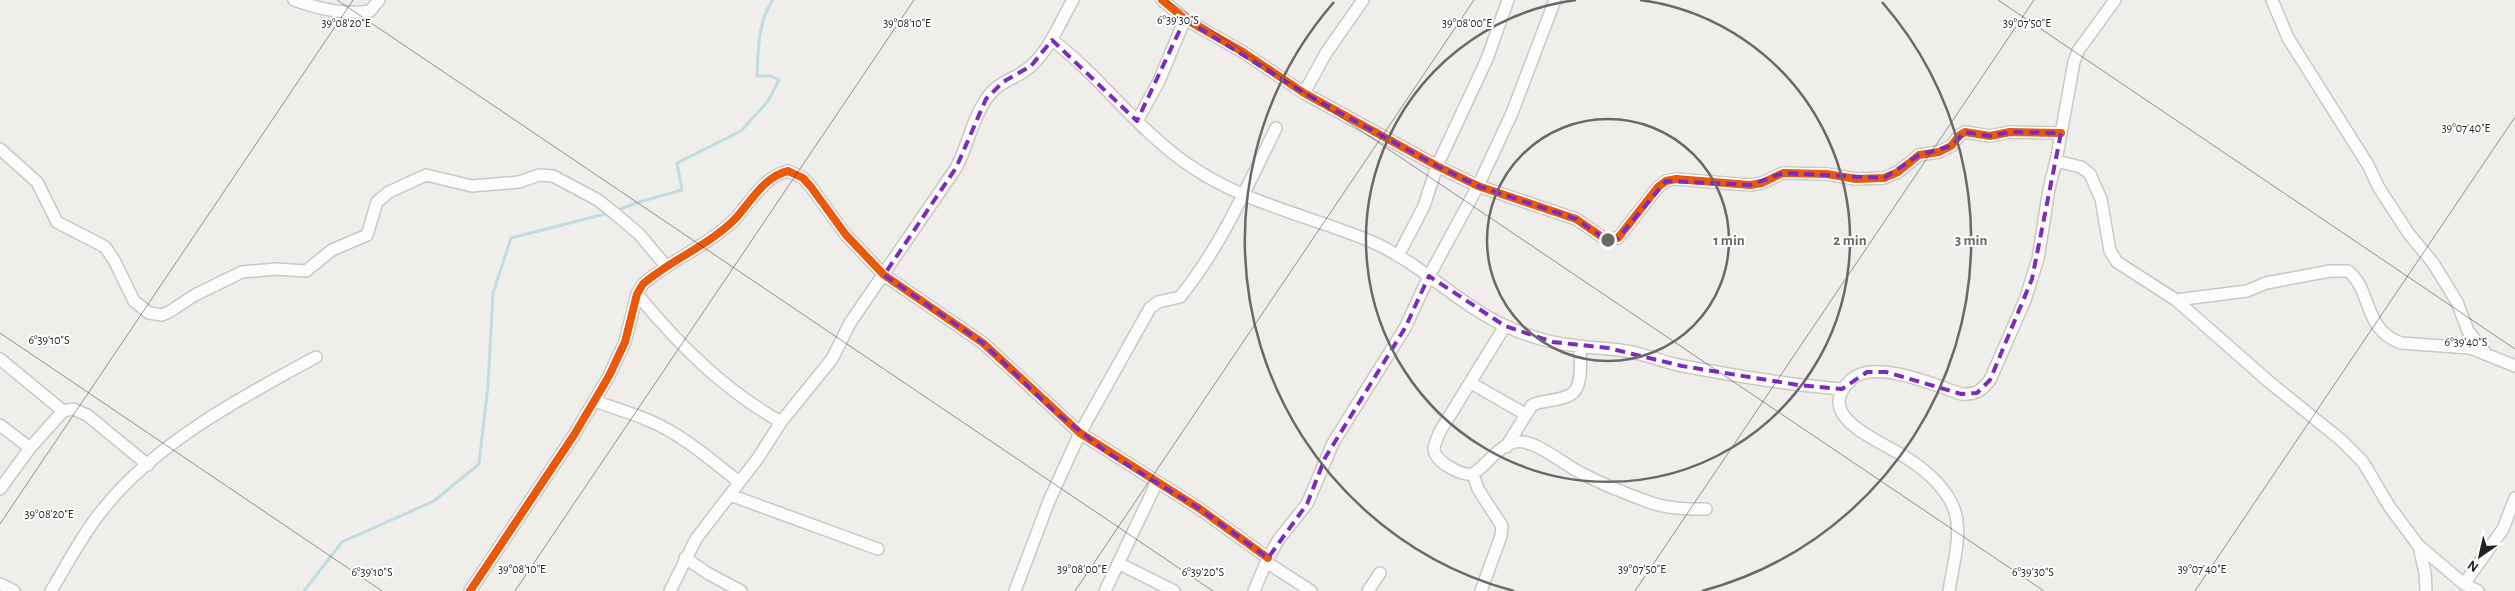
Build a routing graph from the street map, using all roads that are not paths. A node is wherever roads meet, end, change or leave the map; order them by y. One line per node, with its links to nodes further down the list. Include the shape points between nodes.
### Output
1 (294, 0): 2 (street, via 360,13 370,11)
2 (379, 0)
3 (1073, 0): 11 (street)
4 (1162, 0): 10 (street)
5 (1363, 0): 12 (street, via 1326,53)
6 (1508, 0): 18 (street, via 1487,59)
7 (1555, 0): 19 (street, via 1512,113)
8 (2116, 0): 15 (street, via 2078,51)
9 (2272, 0): 29 (street, via 2288,38 2368,165 2379,188 2409,234 2433,263 2457,302 2468,331)
10 (1185, 19): 12 (street, via 1243,52); 13 (street, via 1159,81)
11 (1052, 40): 13 (street); 23 (street, via 1031,66 1003,82 986,99 956,168)
12 (1304, 93): 18 (street)
13 (1137, 121): 20 (street, via 1186,164)
14 (1276, 128): 20 (street)
15 (2060, 133): 17 (street); 19 (street, via 2010,132 1990,136 1965,132 1947,148 1919,155 1898,172 1878,179 1783,173 1750,185 1666,181 1653,192 1618,238 1605,239 1576,219)
16 (0, 149): 22 (street, via 37,182 57,222 105,248 134,301 154,315 169,312 242,272 306,271 332,250 367,236 378,202 389,192 426,175 472,186 519,182 539,175 553,176 598,200 638,234)
17 (2056, 161): 26 (street, via 2081,167 2090,174 2101,199 2113,257); 34 (street, via 2032,279 1990,380 1981,391 1971,395 1960,394 1886,372 1866,372)
18 (1437, 166): 19 (street); 21 (street, via 1424,206)
19 (1478, 186): 24 (street)
20 (1244, 194): 21 (street, via 1370,241); 40 (street, via 1197,276 1180,297 1158,302 1150,308)
21 (1398, 256): 24 (street)
22 (666, 266): 23 (street, via 718,233 735,219 768,181 788,171 803,178 846,235); 25 (street, via 643,284)
23 (884, 275): 38 (street, via 850,323 832,359); 40 (street, via 983,344)
24 (1429, 276): 27 (street, via 1479,312); 54 (street, via 1405,328 1325,458 1307,504)
25 (637, 294): 35 (street, via 625,342); 38 (street, via 708,371)
26 (2176, 300): 29 (street, via 2247,290 2266,283 2330,271 2348,271 2358,282 2374,322 2390,338 2401,343); 51 (street, via 2363,462 2389,506)
27 (1505, 326): 28 (street, via 1553,342); 33 (street)
28 (1580, 346): 34 (street, via 1627,351 1682,366 1764,380); 37 (street, via 1576,389 1570,395 1532,405)
29 (2485, 352): 32 (street)
30 (316, 357): 43 (street, via 219,412)
31 (0, 358): 36 (street)
32 (2515, 366)
33 (1471, 383): 37 (street); 44 (street, via 1446,421 1434,448 1437,456 1448,465 1461,473)
34 (1842, 388): 71 (street, via 1840,408 1850,423 1921,469 1951,501 1958,528)
35 (595, 401): 45 (street, via 650,421 672,433); 61 (street)
36 (63, 411): 42 (street); 43 (street, via 80,410)
37 (1525, 414): 41 (street)
38 (781, 422): 45 (street)
39 (0, 424): 42 (street)
40 (1080, 434): 46 (street); 64 (street)
41 (1506, 447): 44 (street); 50 (street, via 1514,442 1535,446 1581,474 1652,503 1677,509)
42 (30, 448): 47 (street)
43 (148, 464): 60 (street, via 104,508)
44 (1472, 474): 70 (street, via 1502,526)
45 (739, 482): 48 (street)
46 (1156, 482): 54 (street, via 1200,509); 55 (street)
47 (0, 489)
48 (730, 495): 52 (street); 53 (street)
49 (2515, 498): 58 (street, via 2503,529)
50 (1706, 509)
51 (2418, 545): 58 (street); 72 (street)
52 (878, 549)
53 (685, 558): 62 (street); 63 (street)
54 (1267, 560): 67 (street); 68 (street)
55 (1118, 563): 65 (street); 66 (street)
56 (1380, 573): 69 (street)
57 (0, 584): 59 (street)
58 (2464, 584): 73 (street)
59 (14, 591)
60 (51, 591)
61 (470, 591)
62 (670, 591)
63 (741, 591)
64 (1015, 591)
65 (1105, 591)
66 (1174, 591)
67 (1254, 591)
68 (1311, 591)
69 (1368, 591)
70 (1481, 591)
71 (1949, 591)
72 (2426, 591)
73 (2478, 591)

